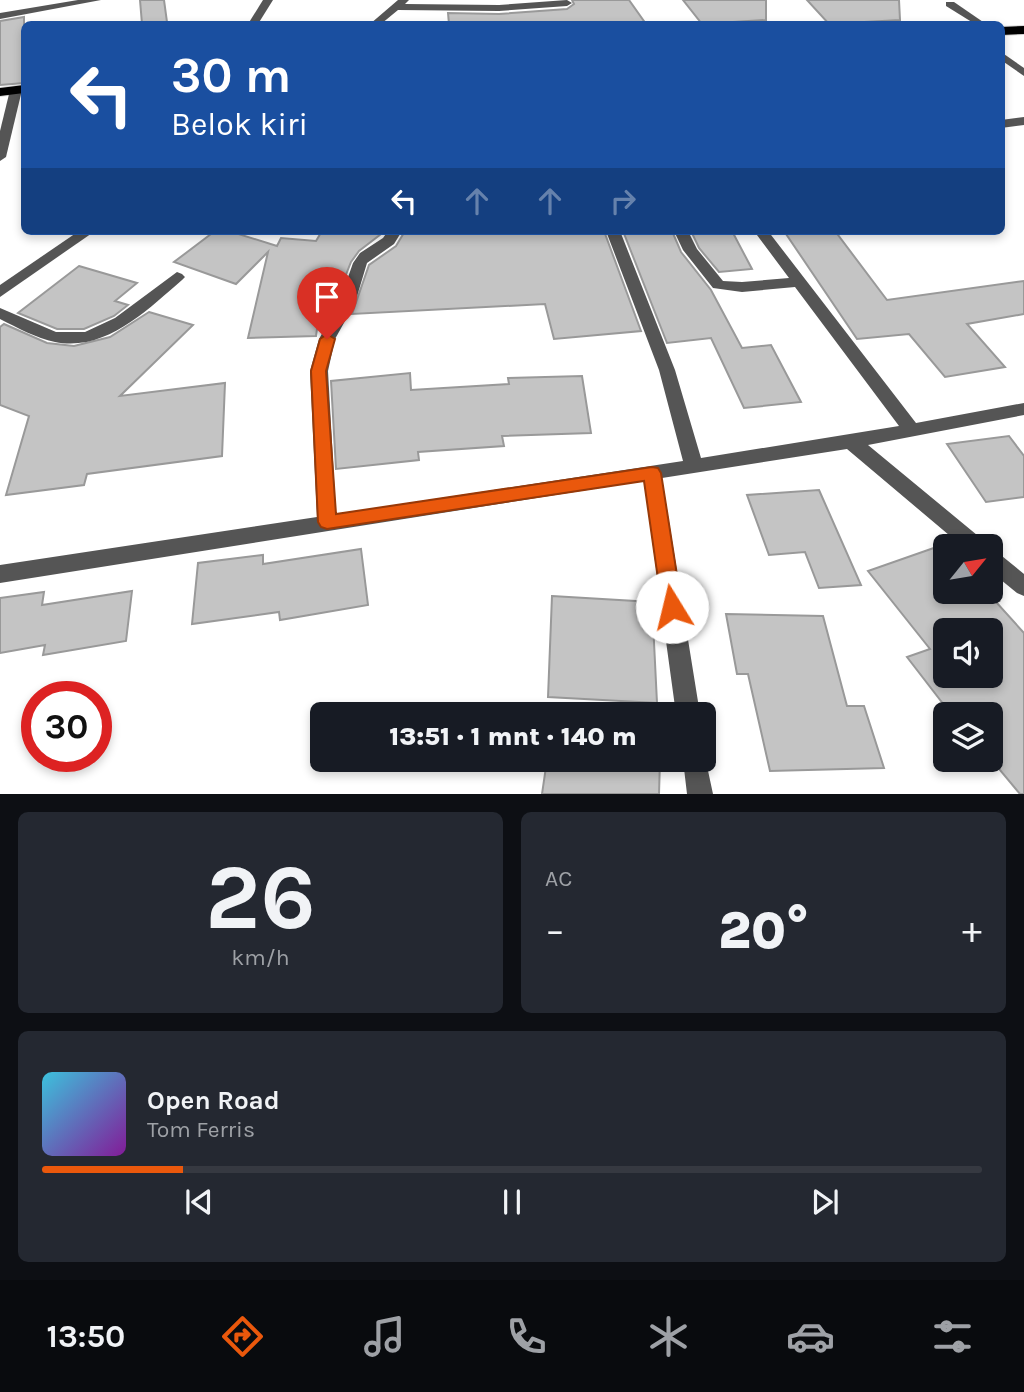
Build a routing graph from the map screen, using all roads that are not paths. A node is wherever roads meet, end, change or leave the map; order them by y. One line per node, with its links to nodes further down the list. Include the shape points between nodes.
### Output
1 (96, 0): 6 (street)
2 (268, 0): 9 (street)
3 (400, 3): 4 (street, via 499,8); 10 (street)
4 (567, 3)
5 (950, 4): 11 (street)
6 (36, 10): 7 (street); 8 (street)
7 (0, 16)
8 (41, 21)
9 (255, 21)
10 (379, 21)
11 (976, 21)
12 (1024, 30): 13 (highway)
13 (1005, 31)
14 (1005, 58): 15 (street)
15 (1024, 73)
16 (20, 90): 17 (highway); 20 (street)
17 (0, 92)
18 (1024, 121): 19 (street)
19 (1005, 123)
20 (0, 157)
21 (83, 235): 28 (street)
22 (393, 235): 35 (street, via 360,263 318,371)
23 (615, 235): 33 (street, via 667,370)
24 (683, 235): 27 (street, via 718,285)
25 (764, 235): 27 (street)
26 (177, 277): 29 (street, via 112,329 82,337 56,338)
27 (799, 282): 31 (street)
28 (0, 292)
29 (0, 313)
30 (1024, 409): 31 (street)
31 (911, 429): 32 (street)
32 (851, 442): 33 (street); 36 (street)
33 (694, 467): 34 (street)
34 (652, 473): 35 (street); 40 (street)
35 (327, 522): 38 (street)
36 (962, 534)
37 (1003, 569): 39 (street)
38 (0, 574)
39 (1024, 587)
40 (686, 702)
41 (697, 772): 42 (street)
42 (700, 793)

